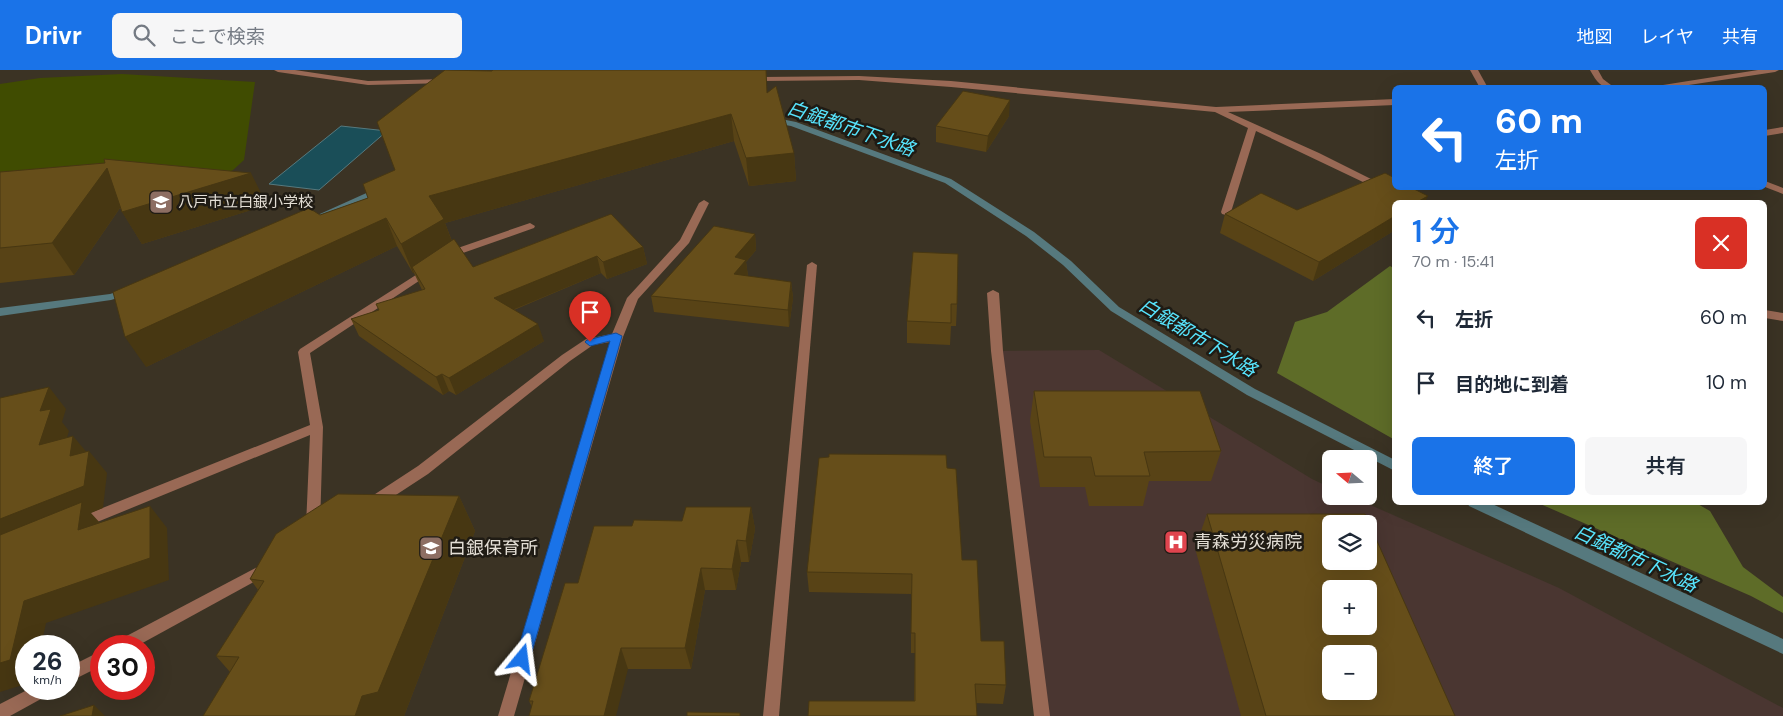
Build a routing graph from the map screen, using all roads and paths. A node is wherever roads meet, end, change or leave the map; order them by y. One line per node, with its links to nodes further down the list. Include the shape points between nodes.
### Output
1 (278, 70): 6 (street, via 368,83)
2 (1474, 70): 7 (street)
3 (1594, 70): 8 (street)
4 (1775, 70): 9 (street)
5 (744, 79): 11 (street, via 859,78 951,84)
6 (455, 80)
7 (1482, 85)
8 (1606, 85)
9 (1669, 85)
10 (1392, 102): 11 (street)
11 (1216, 110): 12 (street)
12 (1254, 127): 17 (street); 19 (street)
13 (1783, 130): 14 (street)
14 (1767, 133)
15 (1767, 185): 16 (street)
16 (1783, 191)
17 (1408, 200)
18 (704, 204): 25 (street, via 685,241 633,298)
19 (1226, 212)
20 (530, 226): 26 (street, via 456,252 304,352)
21 (812, 265): 35 (street)
22 (993, 293): 36 (street, via 998,361)
23 (1767, 314): 24 (street)
24 (1783, 318)
25 (616, 336): 27 (street, via 590,342 566,358 423,470); 34 (street)
26 (317, 427): 28 (street); 29 (street)
27 (360, 512)
28 (71, 528)
29 (313, 534)
30 (278, 562): 31 (street)
31 (143, 635)
32 (24, 700): 33 (street)
33 (0, 713)
34 (506, 716)
35 (771, 716)
36 (1042, 716)

